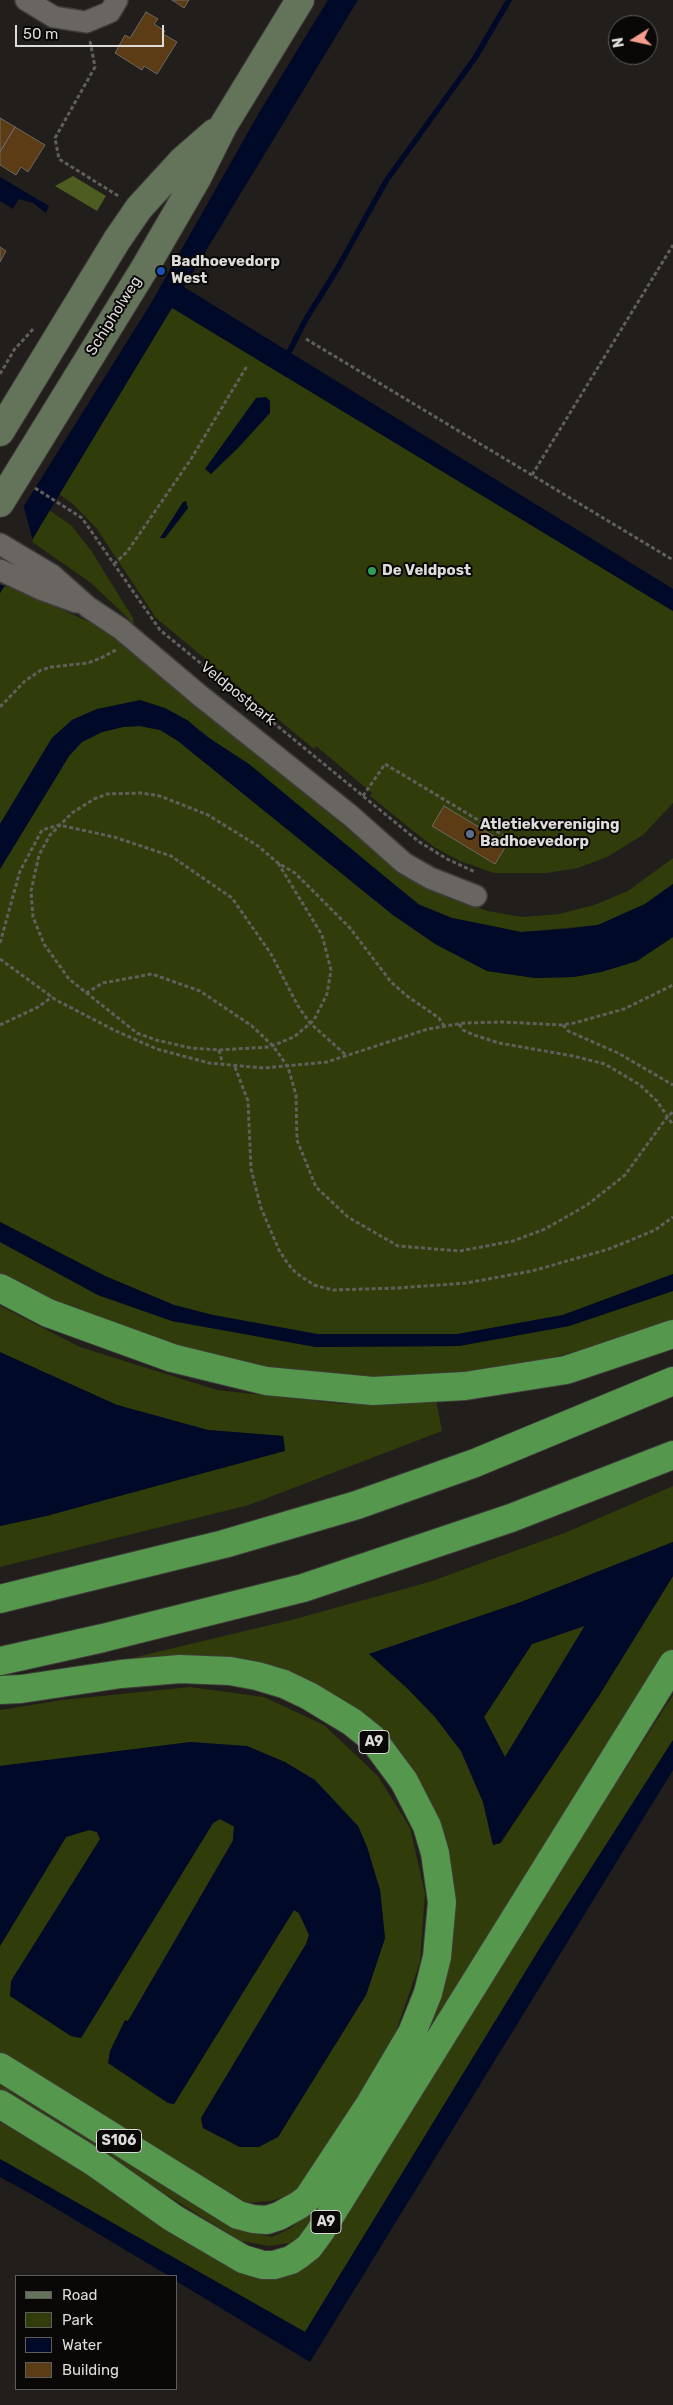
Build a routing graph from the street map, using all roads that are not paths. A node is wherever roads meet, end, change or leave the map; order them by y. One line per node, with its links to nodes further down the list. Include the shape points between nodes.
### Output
1 (26, 0): 2 (street, via 54,16 86,22 110,12)
2 (116, 0)
3 (300, 0): 4 (main road, Schipholweg)
4 (223, 126): 5 (main road, Schipholweg, via 183,160 139,208); 6 (main road, Schipholweg, via 146,266)
5 (0, 432)
6 (0, 503)
7 (0, 544): 9 (street, Veldpostpark, via 52,575)
8 (8, 574): 9 (street, Veldpostpark)
9 (88, 607): 10 (street, Veldpostpark, via 122,629 404,863 430,878)
10 (476, 896)
11 (0, 1288): 12 (highway, via 48,1313 172,1358 266,1381 373,1391 465,1386 566,1370)
12 (673, 1334)
13 (673, 1381): 15 (highway, via 475,1463 357,1504 224,1544)
14 (673, 1455): 16 (highway, via 511,1518 303,1588)
15 (0, 1599)
16 (0, 1661)
17 (673, 1664): 21 (highway, A9, via 310,2247 284,2263 252,2262 173,2218)
18 (0, 1690): 22 (highway, A9, via 180,1668 230,1671 284,1684 332,1708 372,1738 404,1781 427,1826 439,1876 441,1926 428,1993 412,2033 308,2198 290,2211 267,2220)
19 (0, 2067): 22 (highway, S106)
20 (0, 2104): 21 (highway, S106)
21 (131, 2188)
22 (238, 2215)

